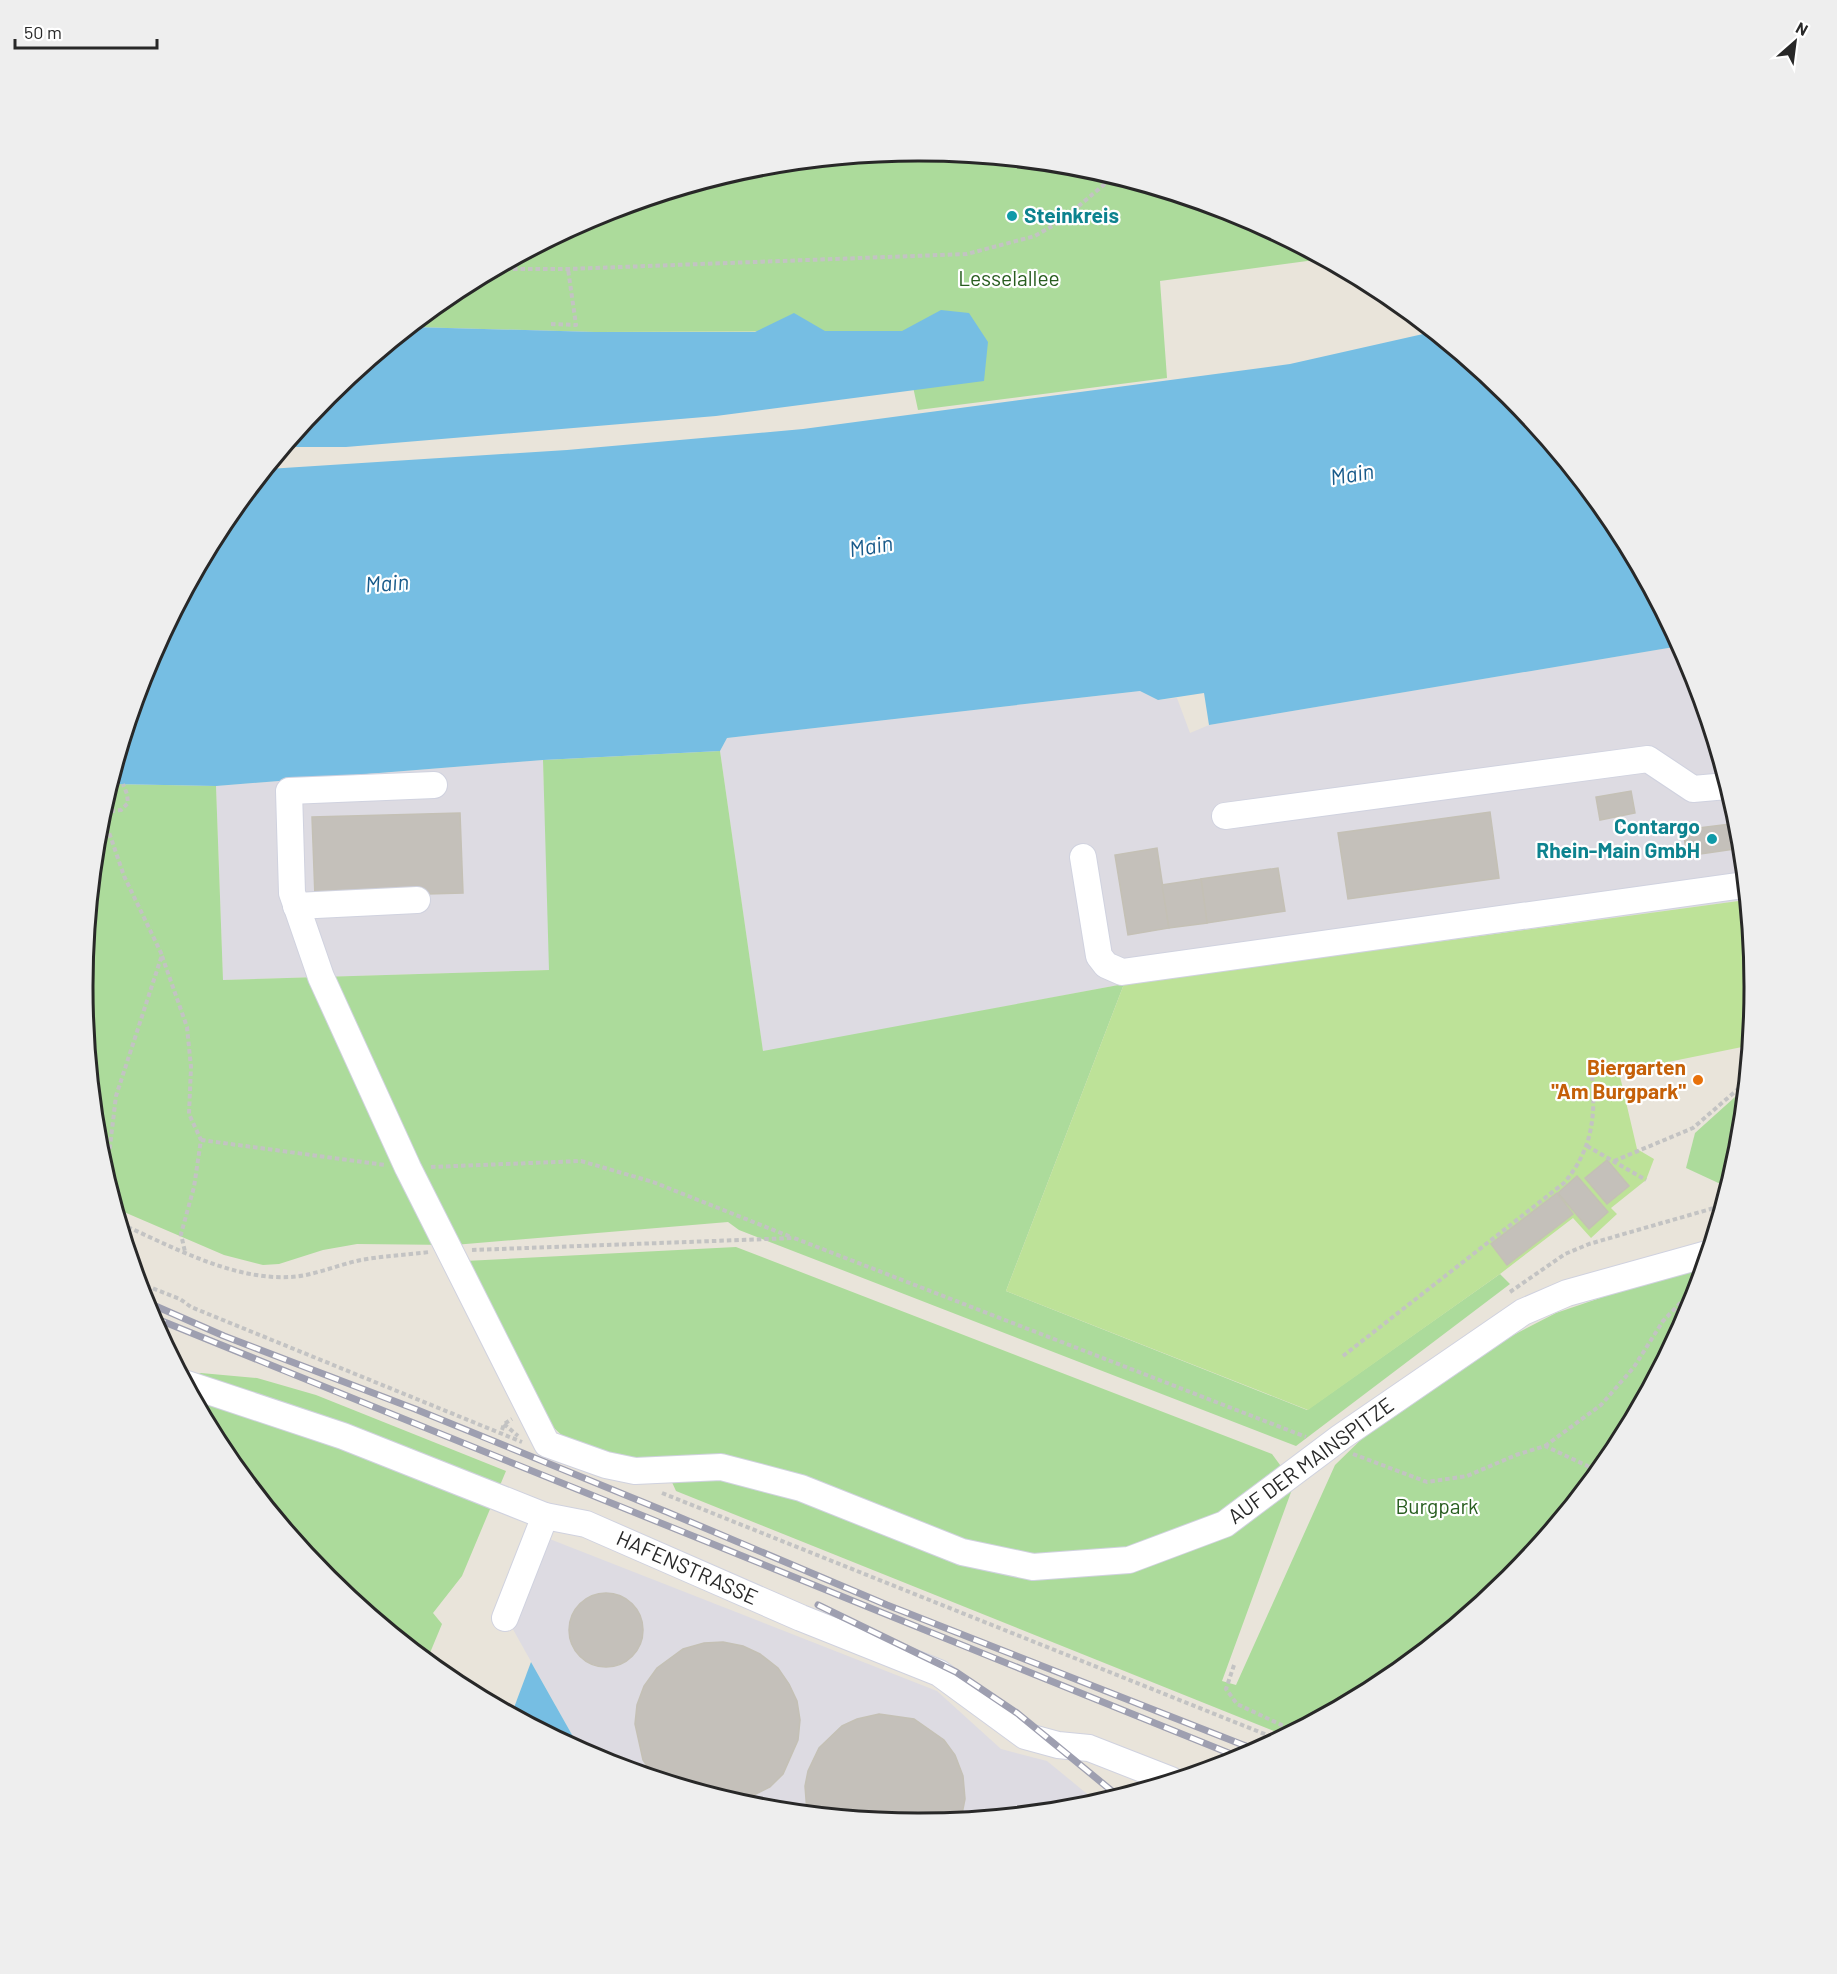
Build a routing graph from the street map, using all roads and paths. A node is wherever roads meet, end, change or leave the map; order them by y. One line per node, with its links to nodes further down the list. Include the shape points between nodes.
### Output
1 (1106, 183): 3 (path, via 1068,216 1035,236 967,254)
2 (512, 269): 3 (path)
3 (568, 269): 4 (path, via 576,325)
4 (551, 324)
5 (123, 784): 8 (path, via 128,803 121,810)
6 (434, 785): 14 (street, via 289,791 292,893)
7 (1719, 787): 9 (street, via 1693,789 1648,759)
8 (112, 811)
9 (1226, 816)
10 (108, 830): 15 (path, via 124,876)
11 (1083, 857): 12 (street, via 1099,956 1106,965 1122,972)
12 (1738, 886)
13 (417, 900): 14 (street)
14 (296, 906): 22 (street, via 321,977)
15 (162, 955): 18 (path, via 187,1027 191,1067 189,1114); 20 (path, via 116,1096)
16 (1592, 1075): 19 (path, via 1595,1107)
17 (1738, 1089): 21 (path, via 1693,1128)
18 (201, 1140): 22 (path); 29 (path, via 181,1234)
19 (1587, 1146): 21 (path); 33 (path, via 1564,1183)
20 (110, 1150)
21 (1614, 1161): 23 (path)
22 (408, 1168): 27 (path, via 581,1161 653,1182); 28 (street)
23 (1646, 1180)
24 (1714, 1208): 25 (path)
25 (1697, 1213)
26 (129, 1228): 29 (path)
27 (794, 1238): 28 (path); 38 (path)
28 (450, 1250): 29 (path, via 360,1260 292,1277 245,1273); 37 (street)
29 (185, 1252)
30 (1698, 1257): 38 (street, AUF DER MAINSPITZE, via 1567,1293 1523,1312)
31 (150, 1286): 37 (path, via 191,1307 528,1444)
32 (1682, 1299): 39 (path, via 1601,1405)
33 (1343, 1356)
34 (197, 1387): 42 (street, HAFENSTRASSE, via 344,1436)
35 (504, 1424): 36 (path)
36 (502, 1430)
37 (546, 1444): 41 (street, AUF DER MAINSPITZE)
38 (1331, 1444): 39 (path, via 1427,1482 1467,1476); 41 (street, AUF DER MAINSPITZE, via 1285,1482 1214,1529 1129,1560 1034,1567 962,1552 801,1488 721,1467)
39 (1545, 1446): 40 (path)
40 (1590, 1467)
41 (635, 1471): 46 (path, via 661,1492)
42 (545, 1516): 43 (street); 47 (street, HAFENSTRASSE, via 586,1524 939,1673 1025,1736 1089,1748)
43 (504, 1618)
44 (1234, 1665): 45 (path, via 1226,1689 1237,1704)
45 (1285, 1727)
46 (1267, 1735)
47 (1160, 1776)

